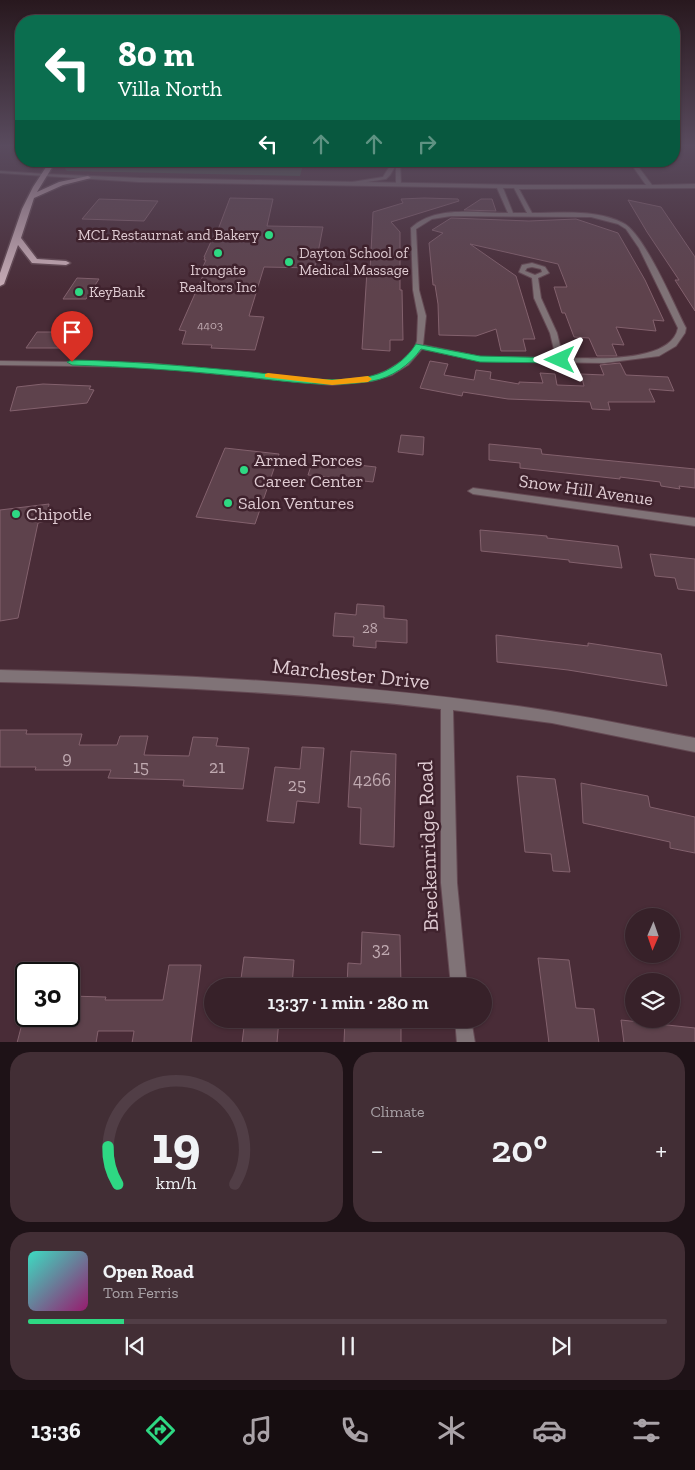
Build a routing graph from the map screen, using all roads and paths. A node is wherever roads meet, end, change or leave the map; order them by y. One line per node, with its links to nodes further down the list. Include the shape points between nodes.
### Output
1 (38, 194): 4 (main road)
2 (502, 194): 5 (street)
3 (519, 194): 6 (street)
4 (33, 196): 7 (main road)
5 (511, 214): 6 (street); 11 (street, via 439,215 413,229 415,280 423,329)
6 (530, 214): 12 (street, via 598,216 628,228 642,248 682,328 673,344 656,354 604,361)
7 (17, 238): 8 (main road, via 35,261); 10 (main road)
8 (66, 263)
9 (536, 277): 12 (street, via 536,295 554,332)
10 (0, 284)
11 (419, 346): 12 (street, via 480,359); 13 (street, via 412,357 389,373 332,383 147,364)
12 (560, 360)
13 (0, 363)
14 (473, 490): 15 (street, Snow Hill Avenue)
15 (695, 522)
16 (0, 676): 17 (street, Marchester Drive, via 245,684)
17 (447, 704): 18 (street, Marchester Drive, via 533,714); 19 (street, Breckenridge Road, via 449,883)
18 (695, 745)
19 (458, 978)
20 (464, 1028): 21 (street)
21 (466, 1042)

